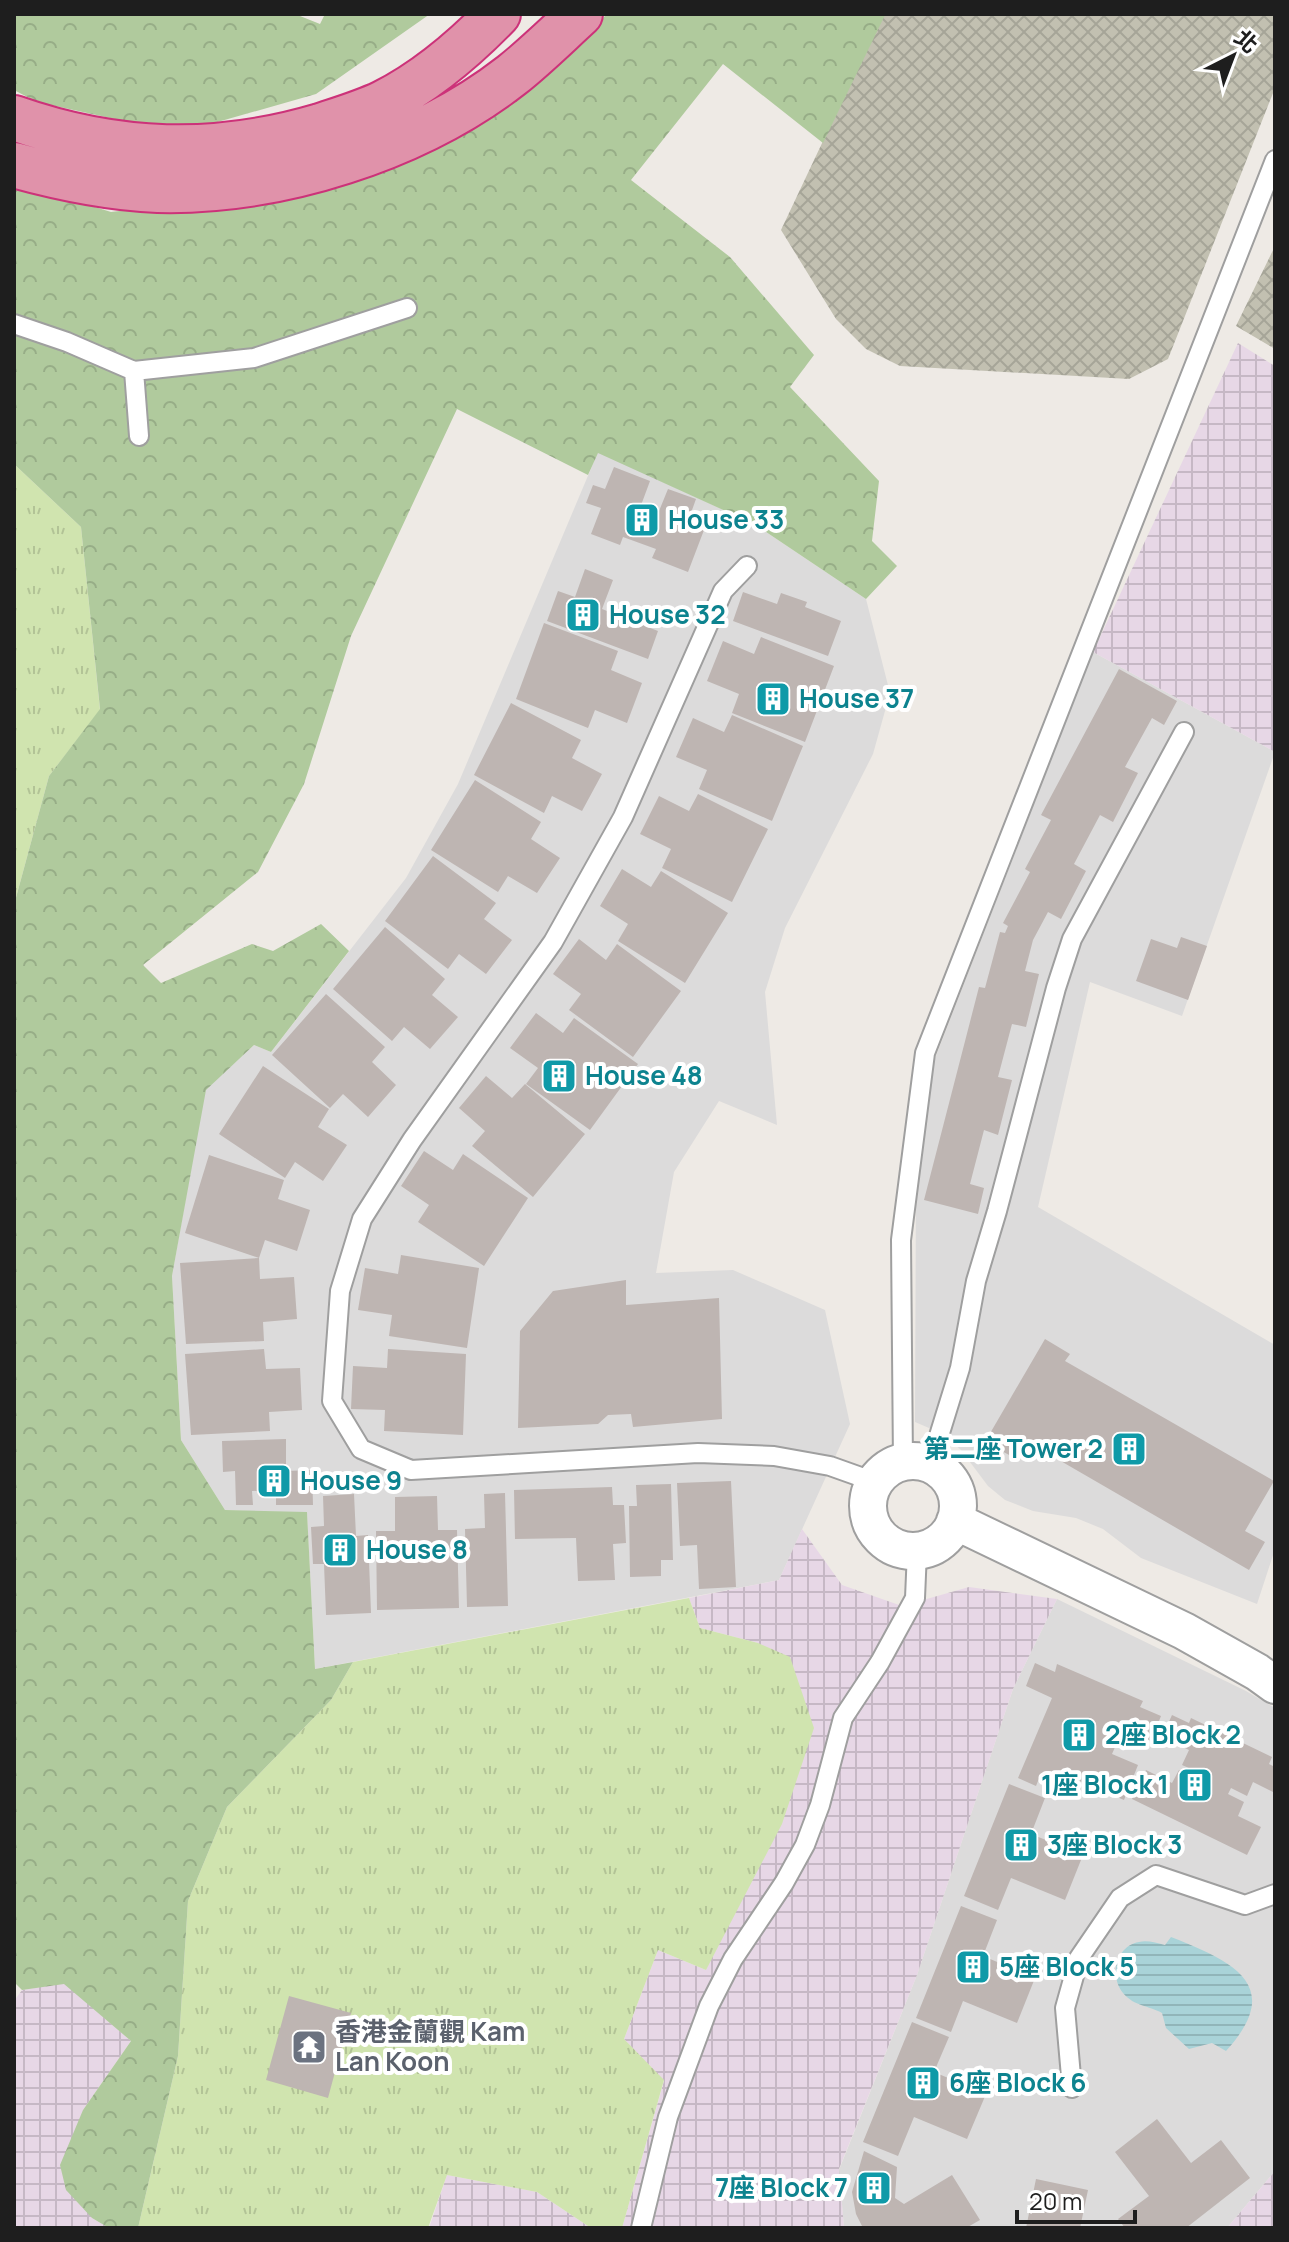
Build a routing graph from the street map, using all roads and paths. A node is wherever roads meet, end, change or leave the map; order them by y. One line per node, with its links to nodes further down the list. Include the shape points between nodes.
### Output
1 (498, 14): 3 (highway, via 440,67 385,102 273,139 208,147 135,146)
2 (580, 14): 5 (highway, via 511,76 445,118 345,163 253,184 158,190 65,179)
3 (14, 118)
4 (1275, 160): 12 (lane, via 925,1053 901,1240)
5 (14, 165)
6 (407, 308): 8 (lane, via 254,358)
7 (14, 324): 8 (lane)
8 (134, 371): 9 (lane)
9 (139, 436)
10 (747, 566): 12 (lane, via 723,591 623,817 553,942 362,1219 340,1291 332,1401 361,1449 411,1470 698,1453)
11 (1184, 732): 12 (lane, via 1072,939 976,1281 960,1368)
12 (903, 1470): 13 (street, via 941,1472 958,1508); 14 (street, via 869,1495 868,1510 871,1523 889,1545)
13 (955, 1521): 14 (street, via 940,1542); 15 (street, via 1184,1631)
14 (917, 1551): 18 (lane, via 915,1598 843,1718 805,1845 709,2006 668,2117)
15 (1275, 1685)
16 (1275, 1894): 17 (lane, via 1245,1905 1156,1875 1120,1898 1079,1958 1065,2008)
17 (1072, 2088)
18 (641, 2228)

